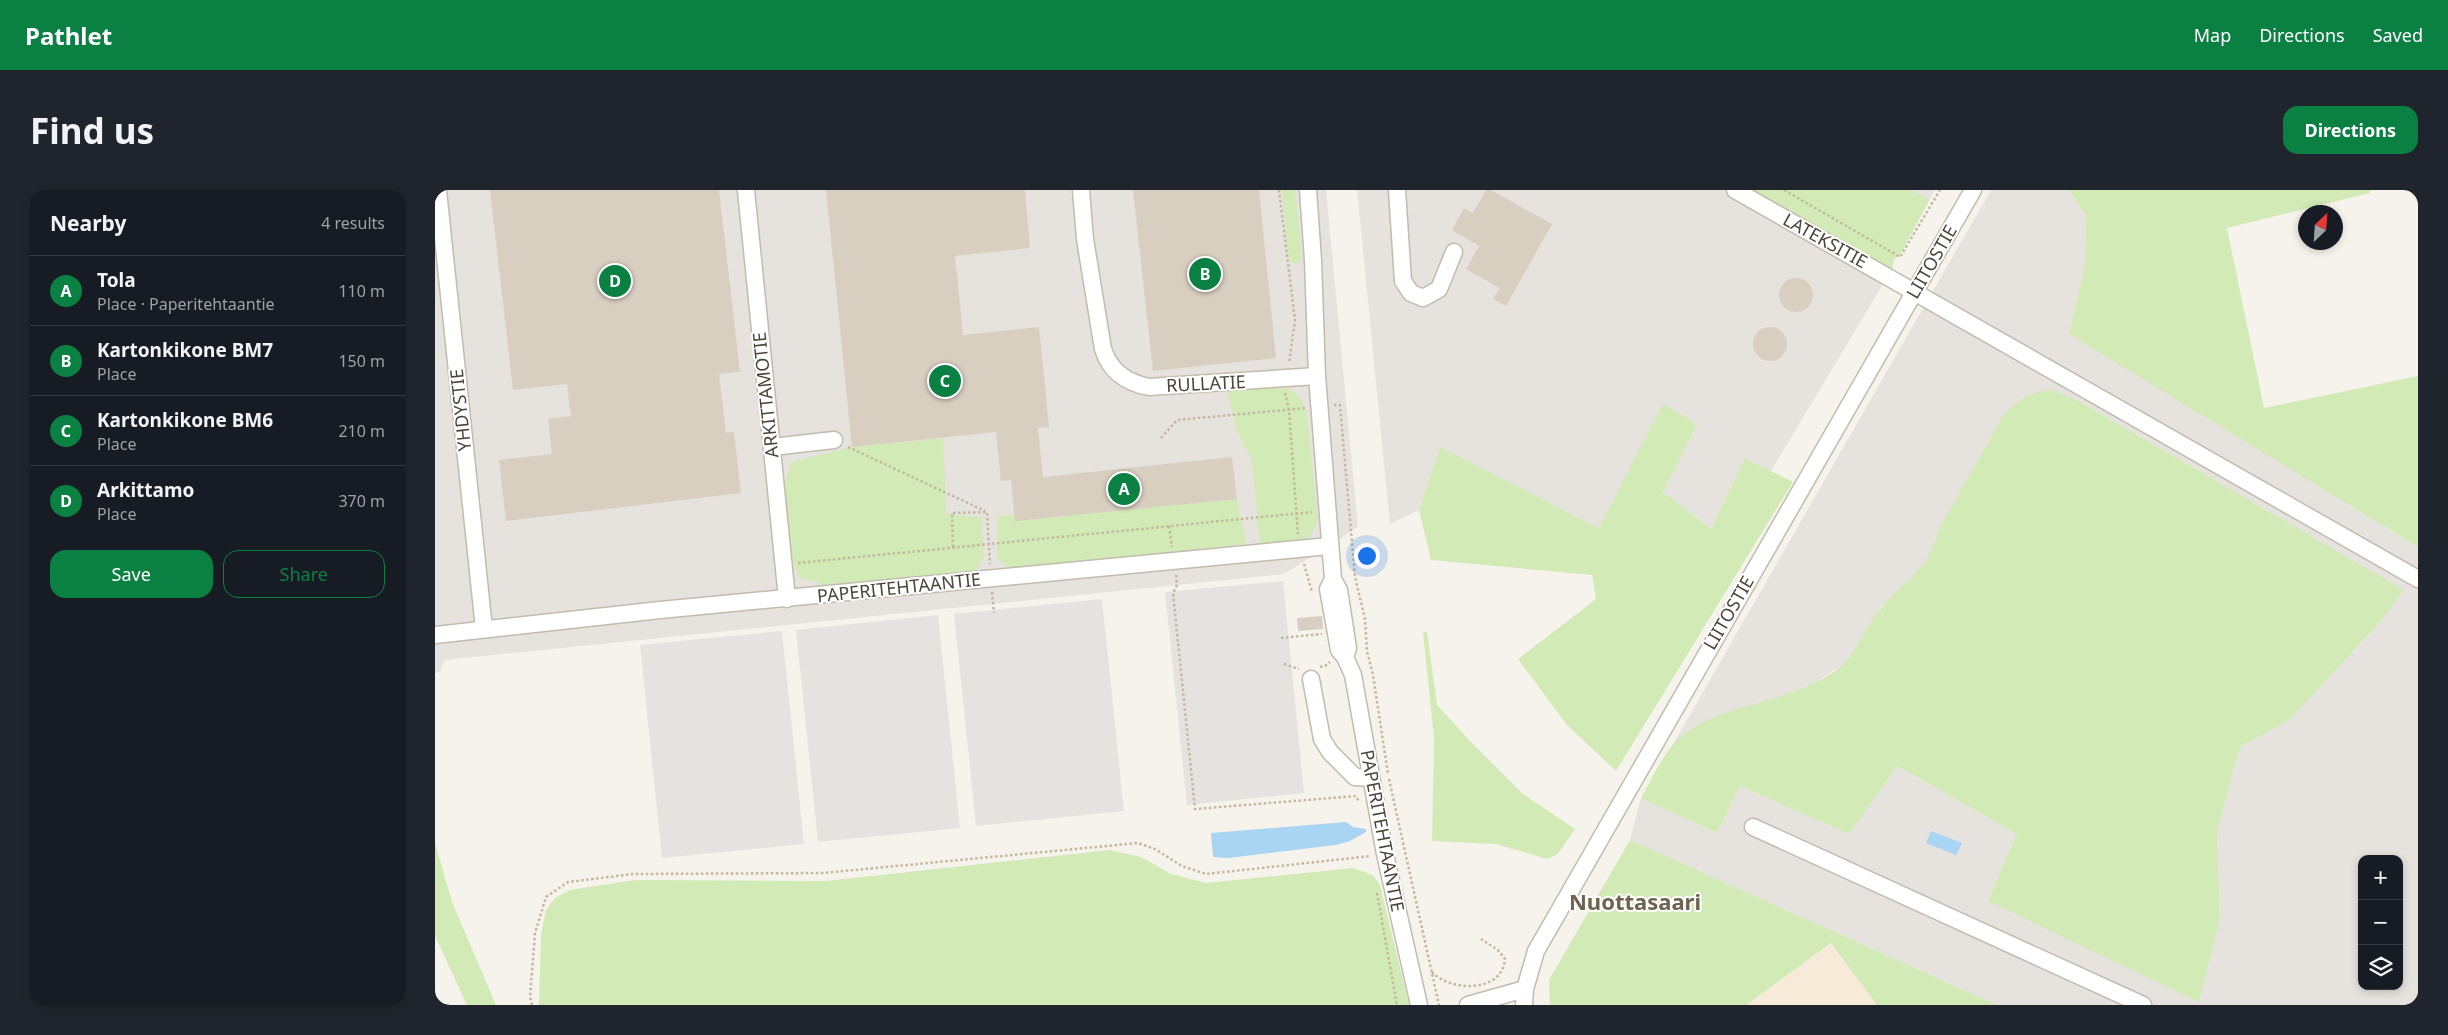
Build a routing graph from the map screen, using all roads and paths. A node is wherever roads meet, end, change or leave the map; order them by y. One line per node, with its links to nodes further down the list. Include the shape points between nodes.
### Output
1 (438, 190): 32 (street, YHDYSTIE)
2 (746, 190): 16 (street, ARKITTAMOTIE)
3 (1081, 190): 14 (street, RULLATIE, via 1085,239 1103,349 1118,374 1149,387)
4 (1279, 190): 14 (path, via 1295,320)
5 (1308, 190): 13 (street)
6 (1397, 190): 11 (street, via 1403,281 1411,293 1423,298 1439,289)
7 (1735, 190): 12 (street, LATEKSITIE)
8 (1784, 190): 9 (path, via 1900,257)
9 (1940, 190)
10 (1973, 190): 12 (street, LIITOSTIE)
11 (1453, 252)
12 (1915, 292): 27 (street, LATEKSITIE); 44 (street, LIITOSTIE, via 1536,951)
13 (1317, 376): 14 (street, RULLATIE); 18 (street)
14 (1286, 378): 20 (path, via 1285,397 1289,410)
15 (834, 440): 16 (street); 19 (path)
16 (771, 447): 25 (street, ARKITTAMOTIE)
17 (1349, 509): 18 (path)
18 (1326, 511): 20 (path); 22 (street)
19 (987, 512): 21 (path); 23 (path, via 952,513)
20 (1297, 514): 21 (path); 24 (path)
21 (989, 544): 23 (path); 26 (path)
22 (1329, 546): 24 (street, PAPERITEHTAANTIE); 37 (street, PAPERITEHTAANTIE, via 1333,579 1328,590 1339,650 1353,675)
23 (953, 547): 25 (path)
24 (1299, 549): 26 (street, PAPERITEHTAANTIE); 30 (path)
25 (783, 564): 29 (street, ARKITTAMOTIE)
26 (991, 579): 29 (street, PAPERITEHTAANTIE); 31 (path)
27 (2418, 579)
28 (1173, 593): 38 (path, via 1195,809 1357,796)
29 (787, 599): 32 (street, PAPERITEHTAANTIE)
30 (1314, 599)
31 (994, 613)
32 (484, 630): 34 (street, PAPERITEHTAANTIE)
33 (1328, 634): 35 (path)
34 (435, 635)
35 (1281, 638)
36 (1311, 679): 37 (street, via 1322,739 1355,777)
37 (1370, 778): 40 (street, PAPERITEHTAANTIE)
38 (1361, 805)
39 (1753, 828): 49 (street)
40 (1375, 856): 45 (path, via 1206,874 1182,866 1155,849 1138,843 823,873 633,874 567,882 546,897 535,933); 47 (street, PAPERITEHTAANTIE)
41 (1376, 891): 46 (path)
42 (1481, 939): 43 (path, via 1505,959 1505,966 1493,979 1481,984 1452,985 1438,979)
43 (1431, 971)
44 (1525, 997): 48 (street, LIITOSTIE)
45 (532, 1005)
46 (1397, 1005)
47 (1419, 1005)
48 (1467, 1005)
49 (2143, 1005)

